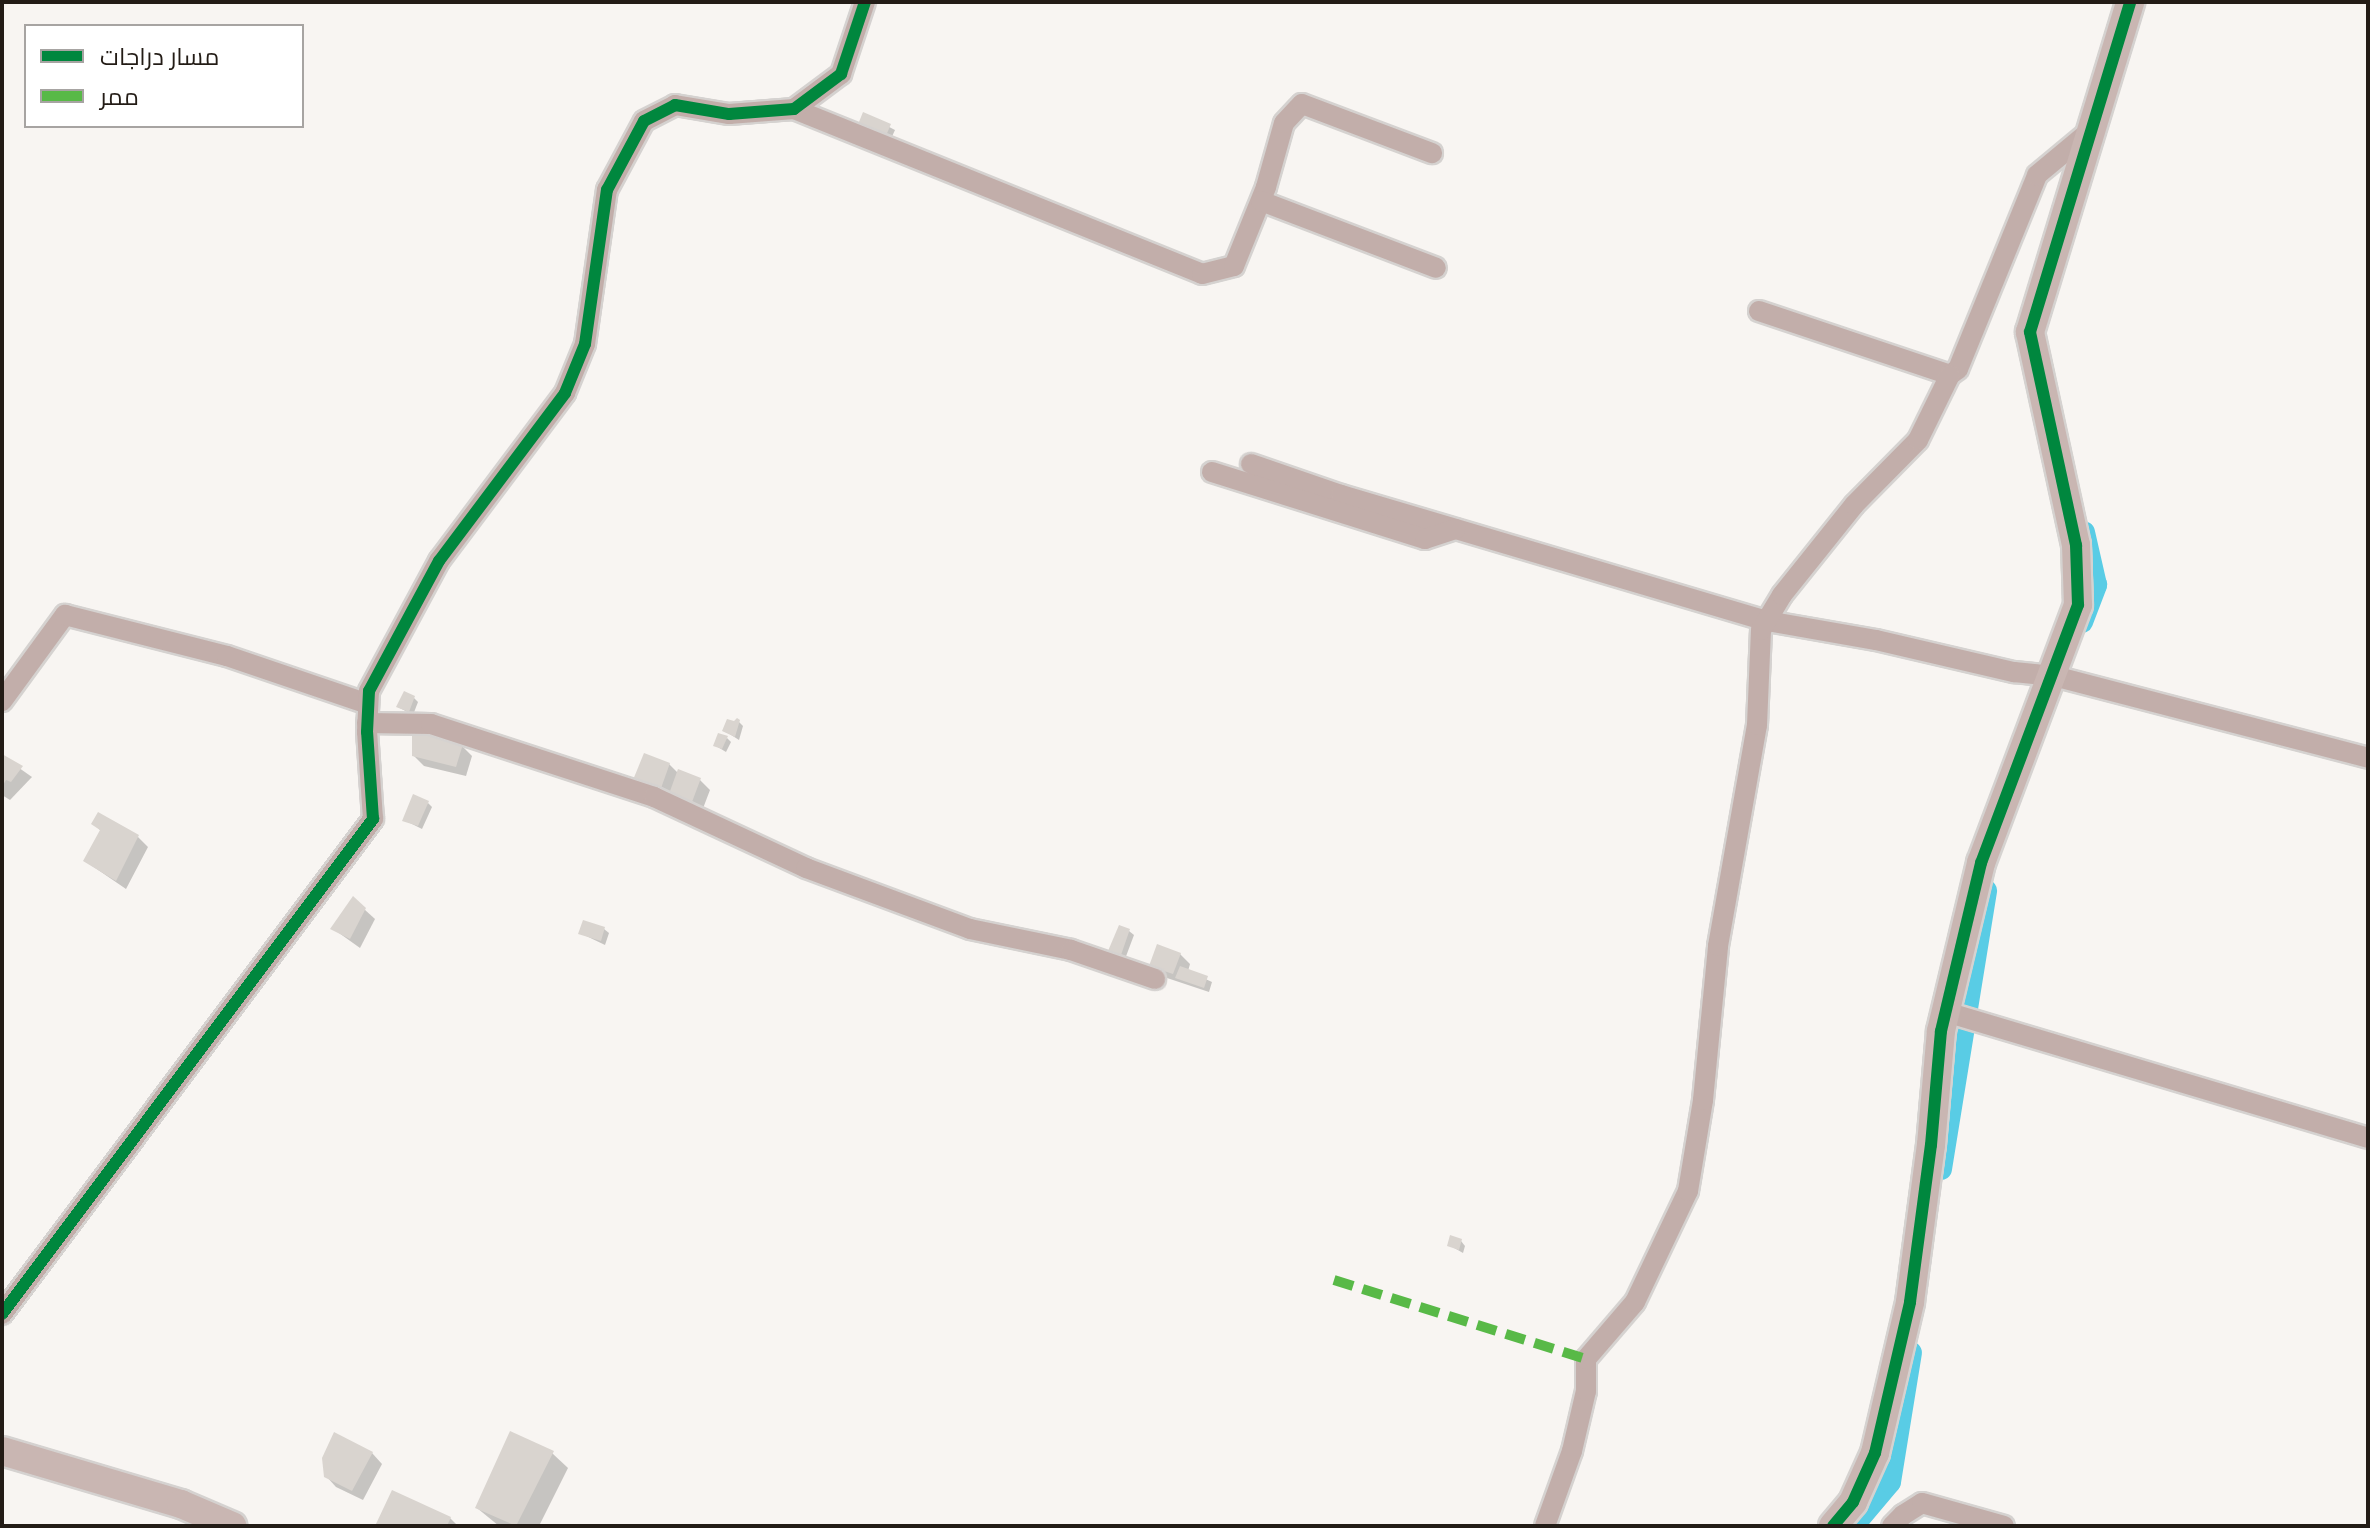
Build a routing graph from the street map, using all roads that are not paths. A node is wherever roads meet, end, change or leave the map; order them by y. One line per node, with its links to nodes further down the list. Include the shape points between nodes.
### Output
1 (865, 2): 3 (street, via 841,74)
2 (2130, 2): 4 (street)
3 (794, 109): 6 (street, via 1202,274 1234,266); 16 (street, via 729,114 675,105 644,121 607,190 585,344 565,393 439,561 369,691)
4 (2090, 131): 9 (street, via 2037,175 1958,369); 14 (street, via 2030,332 2076,545 2078,605)
5 (1432, 153): 6 (street, via 1302,104 1284,123)
6 (1261, 201): 7 (street)
7 (1436, 268)
8 (1759, 311): 9 (street)
9 (1950, 375): 13 (street, via 1918,440 1854,505)
10 (1251, 464): 12 (street)
11 (1212, 472): 12 (street, via 1425,539)
12 (1455, 529): 13 (street)
13 (1767, 621): 14 (street); 24 (street, via 1761,630 1757,725 1718,946 1688,1191 1635,1302 1586,1359 1586,1391 1572,1451)
14 (2054, 676): 17 (street); 19 (street, via 1981,863)
15 (2, 701): 16 (street, via 65,615 227,656)
16 (368, 714): 18 (street, via 431,724 654,797 806,868 970,929 1071,950); 21 (street, via 373,819)
17 (2368, 758)
18 (1155, 979)
19 (1946, 1012): 20 (street); 25 (street, via 1910,1302 1875,1453 1853,1502)
20 (2368, 1138)
21 (2, 1314)
22 (2, 1451): 23 (street, via 181,1504)
23 (232, 1526)
24 (1545, 1526)
25 (1833, 1526)
26 (1892, 1526): 27 (street, via 1922,1503)
27 (2004, 1526)

